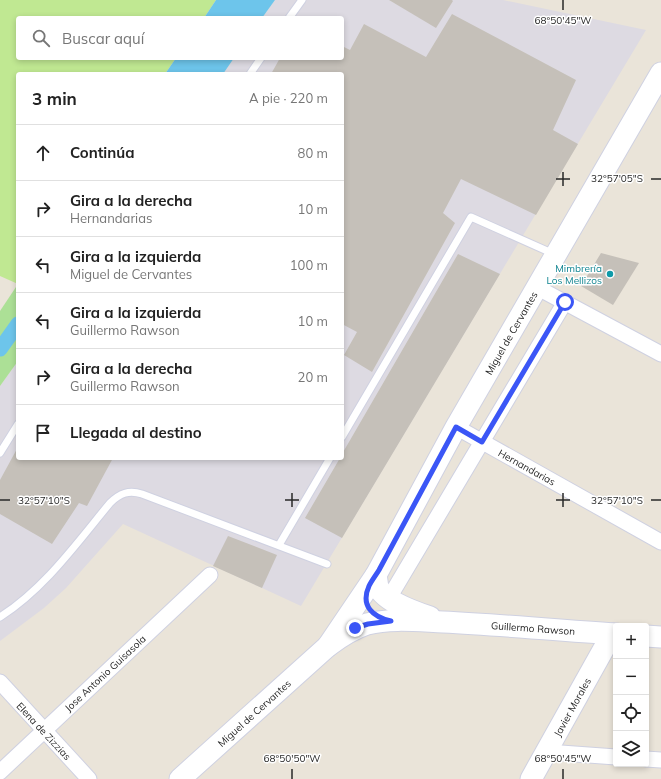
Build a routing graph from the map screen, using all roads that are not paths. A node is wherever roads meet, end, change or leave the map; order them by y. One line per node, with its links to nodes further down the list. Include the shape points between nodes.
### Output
1 (302, 0): 2 (lane)
2 (290, 16)
3 (260, 60): 4 (lane)
4 (251, 72)
5 (661, 73): 6 (main road, Miguel de Cervantes)
6 (556, 254): 7 (main road, Miguel de Cervantes); 12 (lane, via 471,217)
7 (538, 288): 8 (street); 11 (main road, Miguel de Cervantes)
8 (565, 302): 9 (street); 13 (street)
9 (661, 354)
10 (16, 427): 14 (lane)
11 (456, 427): 13 (street, Hernandarias); 20 (main road, Miguel de Cervantes)
12 (344, 434)
13 (482, 442): 16 (street, Hernandarias); 20 (street)
14 (0, 453)
15 (329, 460): 17 (lane)
16 (661, 542)
17 (279, 545): 18 (lane); 21 (lane, via 142,494 124,493 116,496 29,596)
18 (327, 564)
19 (210, 575): 31 (street, Jose Antonio Guisasola)
20 (373, 592): 22 (main road, Guillermo Rawson, via 370,610 375,615); 23 (main road, Guillermo Rawson, via 379,600); 29 (main road, Miguel de Cervantes)
21 (0, 617)
22 (391, 621): 23 (main road, Guillermo Rawson); 24 (main road, Guillermo Rawson)
23 (450, 623): 25 (main road, Guillermo Rawson)
24 (355, 628): 29 (main road, Miguel de Cervantes)
25 (613, 634)
26 (613, 636): 32 (main road, Javier Morales)
27 (649, 636): 28 (main road)
28 (661, 637)
29 (328, 646): 38 (main road, Miguel de Cervantes)
30 (0, 682): 31 (street, Elena de Zizzias)
31 (44, 730): 36 (street, Jose Antonio Guisasola); 37 (street, Elena de Zizzias)
32 (547, 752): 33 (street); 39 (main road, Javier Morales)
33 (613, 757)
34 (649, 759): 35 (street)
35 (661, 760)
36 (0, 772)
37 (89, 779)
38 (180, 779)
39 (531, 779)

